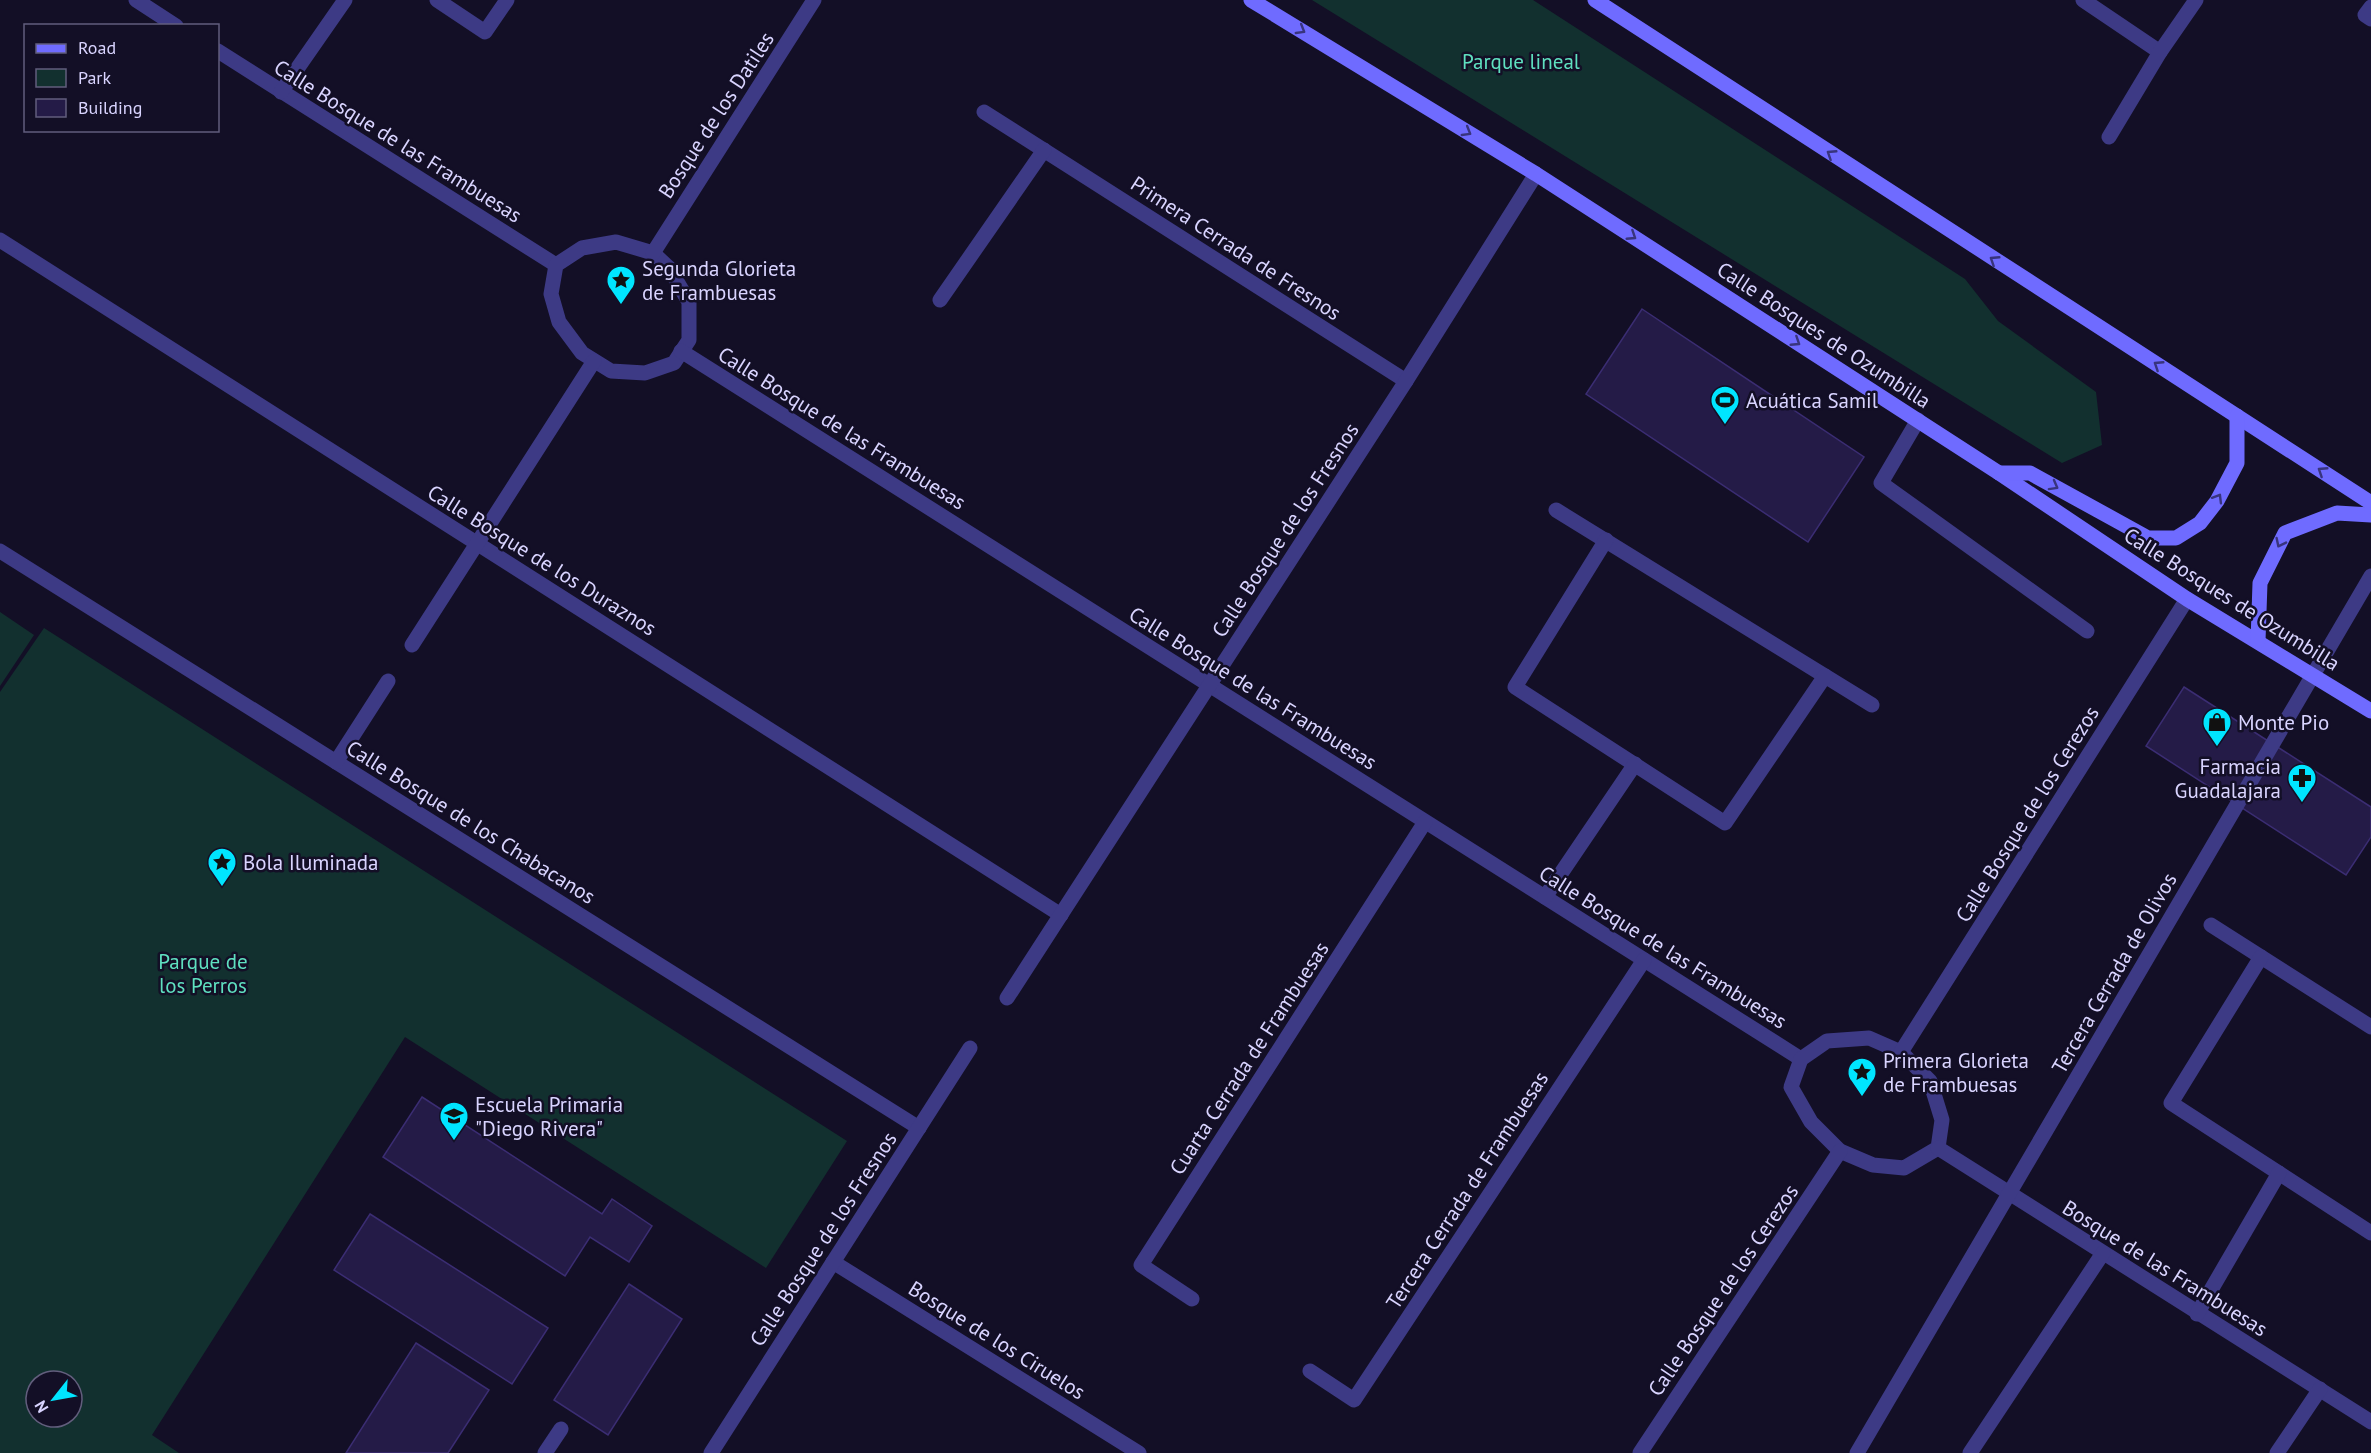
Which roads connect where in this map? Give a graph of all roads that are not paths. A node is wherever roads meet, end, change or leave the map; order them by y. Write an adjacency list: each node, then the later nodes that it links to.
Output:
1 (136, 0): 12 (street)
2 (345, 0): 15 (street)
3 (437, 0): 4 (street)
4 (507, 0)
5 (814, 0): 21 (street, Bosque de los Datiles)
6 (1251, 0): 19 (main road, Calle Bosques de Ozumbilla, one-way to 19)
7 (1595, 0): 27 (main road, one-way to 7)
8 (2083, 0): 14 (street)
9 (2196, 0): 14 (street)
10 (2371, 7): 11 (street)
11 (2371, 19)
12 (173, 24)
13 (219, 52): 15 (street, Calle Bosque de las Frambuesas)
14 (2160, 52): 17 (street)
15 (281, 92): 22 (street, Calle Bosque de las Frambuesas)
16 (984, 112): 18 (street, Primera Cerrada de Fresnos)
17 (2109, 137)
18 (1044, 150): 23 (street); 26 (street, Primera Cerrada de Fresnos)
19 (1536, 174): 26 (street, Calle Bosque de los Fresnos); 28 (main road, Calle Bosques de Ozumbilla, one-way to 28)
20 (0, 240): 34 (street, Calle Bosque de los Duraznos)
21 (653, 253): 22 (street); 24 (street)
22 (556, 266): 25 (street)
23 (940, 300)
24 (681, 351): 25 (street); 43 (street, Calle Bosque de las Frambuesas)
25 (594, 361): 34 (street)
26 (1406, 381): 43 (street, Calle Bosque de los Fresnos)
27 (2237, 416): 29 (main road, one-way to 27); 30 (main road, one-way to 27)
28 (1918, 420): 29 (main road, Calle Bosques de Ozumbilla); 38 (street)
29 (1999, 473): 37 (main road, Calle Bosques de Ozumbilla)
30 (2371, 503)
31 (1557, 510): 33 (street)
32 (2371, 515): 39 (main road, one-way to 39)
33 (1606, 540): 41 (street); 47 (street)
34 (477, 543): 40 (street); 50 (street, Calle Bosque de los Duraznos)
35 (0, 551): 46 (street, Calle Bosque de los Chabacanos)
36 (2371, 576): 76 (street, Tercera Cerrada de Olivos)
37 (2187, 599): 39 (main road, Calle Bosques de Ozumbilla); 57 (street, Calle Bosque de los Cerezos)
38 (2086, 631)
39 (2258, 640): 45 (main road, Calle Bosques de Ozumbilla)
40 (411, 645)
41 (1825, 676): 44 (street); 47 (street)
42 (388, 681): 46 (street)
43 (1209, 685): 48 (street, Calle Bosque de las Frambuesas); 50 (street, Calle Bosque de los Fresnos)
44 (1872, 705)
45 (2371, 711)
46 (336, 762): 59 (street, Calle Bosque de los Chabacanos)
47 (1635, 764): 49 (street)
48 (1425, 822): 49 (street, Calle Bosque de las Frambuesas); 66 (street, Cuarta Cerrada de Frambuesas)
49 (1545, 897): 53 (street, Calle Bosque de las Frambuesas)
50 (1061, 915): 54 (street, Calle Bosque de los Fresnos)
51 (2211, 925): 52 (street)
52 (2261, 957): 55 (street); 62 (street)
53 (1644, 960): 58 (street, Calle Bosque de las Frambuesas); 68 (street, Tercera Cerrada de Frambuesas)
54 (1007, 998)
55 (2371, 1027)
56 (970, 1048): 59 (street, Calle Bosque de los Fresnos)
57 (1901, 1052): 58 (street); 60 (street)
58 (1802, 1059): 61 (street)
59 (919, 1128): 65 (street, Calle Bosque de los Fresnos)
60 (1938, 1148): 61 (street); 64 (street, Bosque de las Frambuesas)
61 (1840, 1151): 75 (street, Calle Bosque de los Cerezos)
62 (2279, 1173): 63 (street); 67 (street)
63 (2371, 1233)
64 (2103, 1253): 67 (street, Bosque de las Frambuesas); 77 (street)
65 (833, 1262): 73 (street, Calle Bosque de los Fresnos); 74 (street, Bosque de los Ciruelos)
66 (1192, 1299)
67 (2197, 1314): 69 (street, Bosque de las Frambuesas)
68 (1311, 1371)
69 (2320, 1389): 70 (street, Bosque de las Frambuesas); 78 (street)
70 (2371, 1422)
71 (561, 1429): 72 (street)
72 (545, 1453)
73 (711, 1453)
74 (1139, 1453)
75 (1640, 1453)
76 (1857, 1453)
77 (1970, 1453)
78 (2277, 1453)

